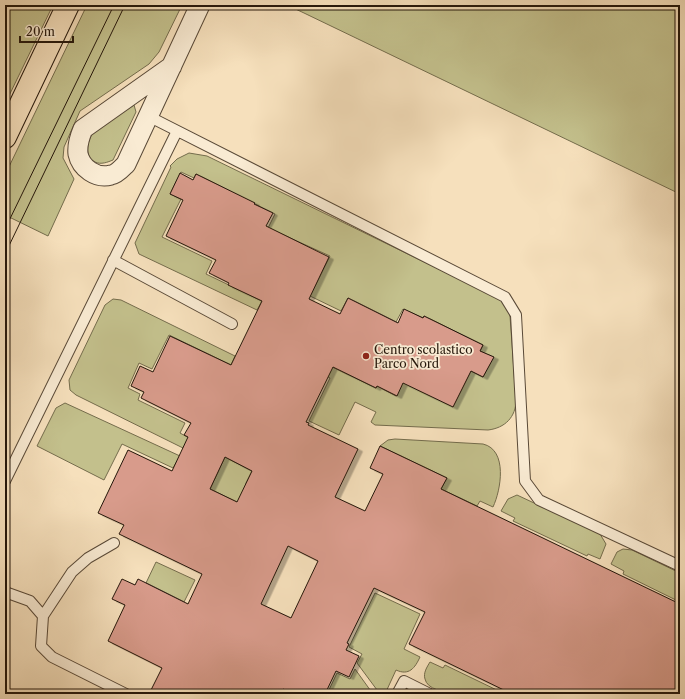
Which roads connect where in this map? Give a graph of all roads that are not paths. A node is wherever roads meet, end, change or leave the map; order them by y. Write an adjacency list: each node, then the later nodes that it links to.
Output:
1 (68, 5): 6 (main road)
2 (200, 5): 3 (street)
3 (172, 66): 4 (street); 4 (street)
4 (148, 116): 5 (lane)
5 (176, 131): 7 (lane); 11 (lane)
6 (5, 137)
7 (113, 260): 8 (lane); 9 (lane)
8 (232, 324)
9 (5, 481)
10 (114, 543): 13 (lane)
11 (680, 566)
12 (5, 592): 13 (lane)
13 (43, 616): 14 (lane)
14 (126, 694)
15 (397, 694): 16 (lane)
16 (430, 694)

